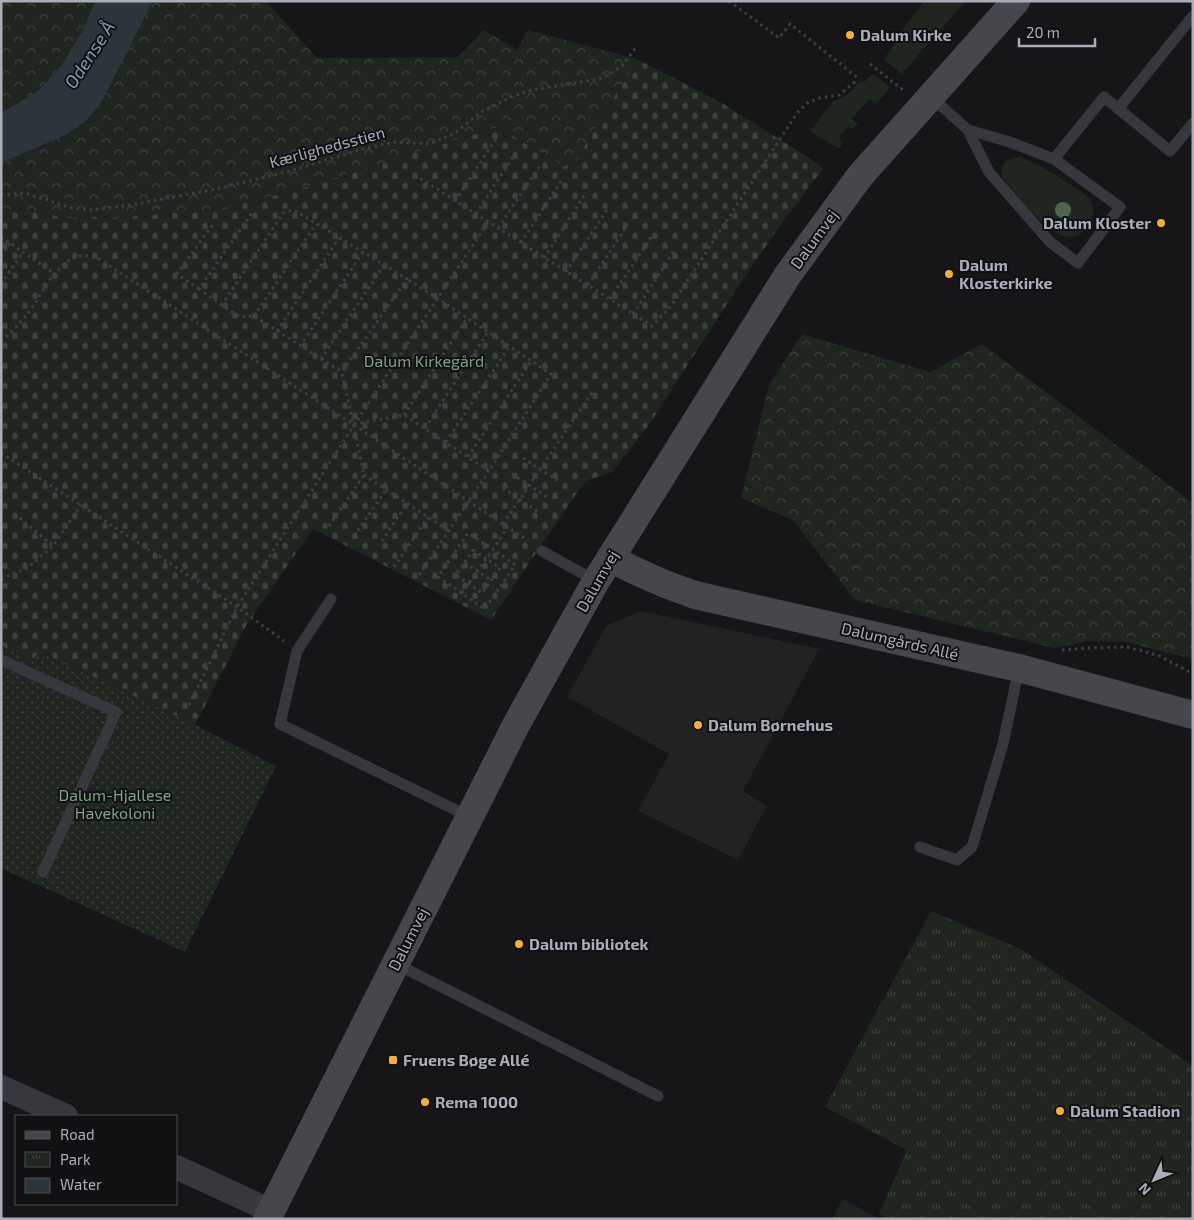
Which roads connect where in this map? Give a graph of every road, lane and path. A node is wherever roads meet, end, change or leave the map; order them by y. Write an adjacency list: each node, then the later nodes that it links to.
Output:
1 (729, 1): 6 (path)
2 (1016, 1): 8 (street, Dalumvej)
3 (1193, 16): 9 (lane)
4 (637, 46): 18 (path, Kærlighedsstien)
5 (870, 64): 8 (path)
6 (858, 78)
7 (855, 82): 49 (path)
8 (926, 101): 11 (lane); 93 (street, Dalumvej)
9 (1118, 109): 10 (lane); 14 (lane)
10 (1193, 123)
11 (968, 130): 14 (lane); 14 (lane)
12 (496, 139): 20 (path)
13 (516, 152): 23 (path)
14 (1054, 159)
15 (539, 167): 28 (path)
16 (414, 175): 20 (path)
17 (562, 182): 33 (path)
18 (1, 196)
19 (584, 196): 38 (path)
20 (455, 201): 23 (path)
21 (608, 208): 40 (path)
22 (252, 213): 45 (path)
23 (476, 214): 24 (path)
24 (488, 222): 28 (path); 46 (path)
25 (213, 224): 45 (path)
26 (316, 224): 31 (path); 48 (path); 50 (path)
27 (628, 224): 44 (path)
28 (498, 228): 33 (path)
29 (652, 236): 47 (path)
30 (1, 237): 32 (path)
31 (339, 238): 36 (path); 52 (path)
32 (10, 243): 35 (path); 37 (path)
33 (522, 243): 38 (path)
34 (674, 251): 49 (path)
35 (23, 252): 41 (path); 43 (path)
36 (362, 252): 39 (path); 55 (path)
37 (1, 256)
38 (544, 258): 40 (path)
39 (384, 265): 42 (path); 57 (path)
40 (566, 272): 44 (path)
41 (55, 274): 54 (path); 62 (path)
42 (407, 279): 46 (path); 59 (path)
43 (1, 284)
44 (588, 286): 47 (path)
45 (199, 289): 48 (path)
46 (437, 298): 51 (path); 62 (path)
47 (610, 299): 49 (path)
48 (222, 305): 50 (path)
49 (633, 314)
50 (254, 316): 52 (path)
51 (467, 318): 53 (path); 61 (path)
52 (277, 331): 55 (path)
53 (488, 332): 56 (path); 63 (path)
54 (1, 341)
55 (300, 346): 57 (path)
56 (510, 347): 58 (path); 64 (path)
57 (321, 359): 59 (path)
58 (531, 361): 66 (path); 69 (path)
59 (342, 372): 62 (path)
60 (593, 391): 68 (path)
61 (404, 415): 62 (path); 63 (path)
62 (354, 424): 71 (path); 78 (path); 105 (path)
63 (425, 428): 64 (path)
64 (446, 442): 66 (path)
65 (1, 453): 80 (path)
66 (468, 457): 69 (path)
67 (524, 458): 68 (path)
68 (540, 469): 72 (path); 73 (path)
69 (489, 471): 78 (path)
70 (512, 474): 73 (path)
71 (364, 475): 75 (path); 85 (path)
72 (558, 481)
73 (530, 485): 76 (path); 77 (path)
74 (504, 488): 77 (path)
75 (386, 490): 79 (path); 88 (path)
76 (548, 497)
77 (520, 500): 81 (path); 84 (path)
78 (469, 501): 84 (path); 87 (path)
79 (407, 503): 82 (path); 89 (path)
80 (81, 505): 90 (path); 105 (path)
81 (538, 512)
82 (428, 517): 87 (path); 96 (path)
83 (20, 518): 90 (path)
84 (503, 524): 86 (path)
85 (329, 526)
86 (508, 527): 91 (path); 92 (path)
87 (449, 531): 98 (path)
88 (354, 536)
89 (382, 541)
90 (53, 546): 99 (path)
91 (493, 550): 94 (path); 103 (path); 103 (path)
92 (542, 550): 101 (lane)
93 (610, 558): 101 (street, Dalumvej); 108 (street, Dalumgårds Allé)
94 (486, 559): 95 (path); 97 (path); 100 (path)
95 (465, 563): 97 (path); 102 (path)
96 (394, 568)
97 (478, 571): 100 (path); 102 (path)
98 (419, 575)
99 (1, 579)
100 (491, 580): 102 (path)
101 (596, 581): 111 (street, Dalumvej)
102 (469, 584): 103 (path)
103 (462, 593)
104 (331, 599): 106 (lane)
105 (237, 607): 106 (path); 109 (path)
106 (297, 651): 111 (lane)
107 (1, 660): 113 (lane)
108 (1020, 668): 110 (street, Dalumgårds Allé); 112 (lane)
109 (189, 705)
110 (1193, 715)
111 (470, 817): 114 (street, Dalumvej)
112 (920, 847)
113 (43, 872)
114 (396, 964): 116 (lane); 119 (street, Dalumvej)
115 (1, 1086): 117 (street)
116 (658, 1096)
117 (64, 1115)
118 (178, 1168): 119 (street)
119 (269, 1215)

